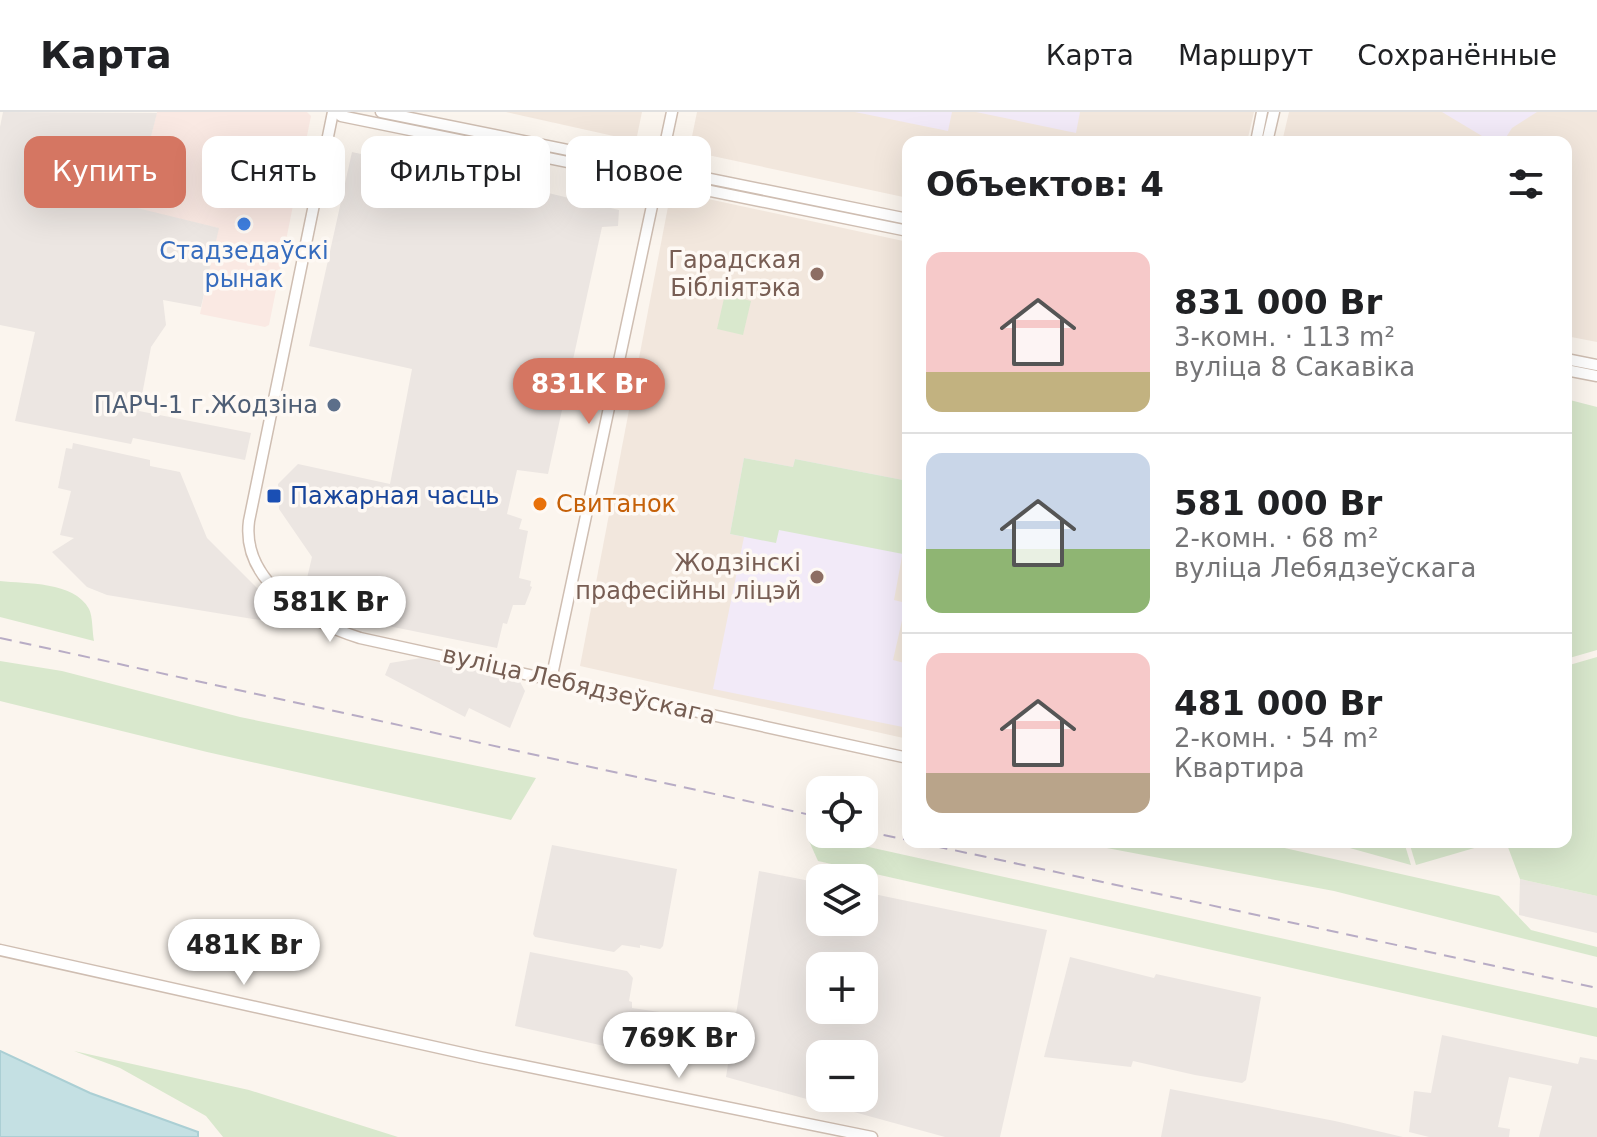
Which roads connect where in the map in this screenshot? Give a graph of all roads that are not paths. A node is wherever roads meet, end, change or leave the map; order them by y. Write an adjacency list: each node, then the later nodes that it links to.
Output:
1 (335, 112): 6 (main road); 20 (main road, вуліца Лебядзеўскага)
2 (381, 112): 7 (main road)
3 (672, 112): 8 (main road)
4 (1262, 112): 9 (main road)
5 (1274, 112): 10 (main road)
6 (476, 136)
7 (481, 136)
8 (667, 136)
9 (1257, 136)
10 (1268, 136)
11 (711, 184): 13 (main road)
12 (653, 208): 20 (main road)
13 (830, 209): 14 (main road); 15 (main road)
14 (902, 218)
15 (902, 229)
16 (1572, 360): 17 (main road)
17 (1597, 365)
18 (1572, 371): 19 (main road)
19 (1597, 376)
20 (551, 680): 21 (main road, вуліца Лебядзеўскага)
21 (902, 757)
22 (0, 950): 23 (main road)
23 (872, 1137)

